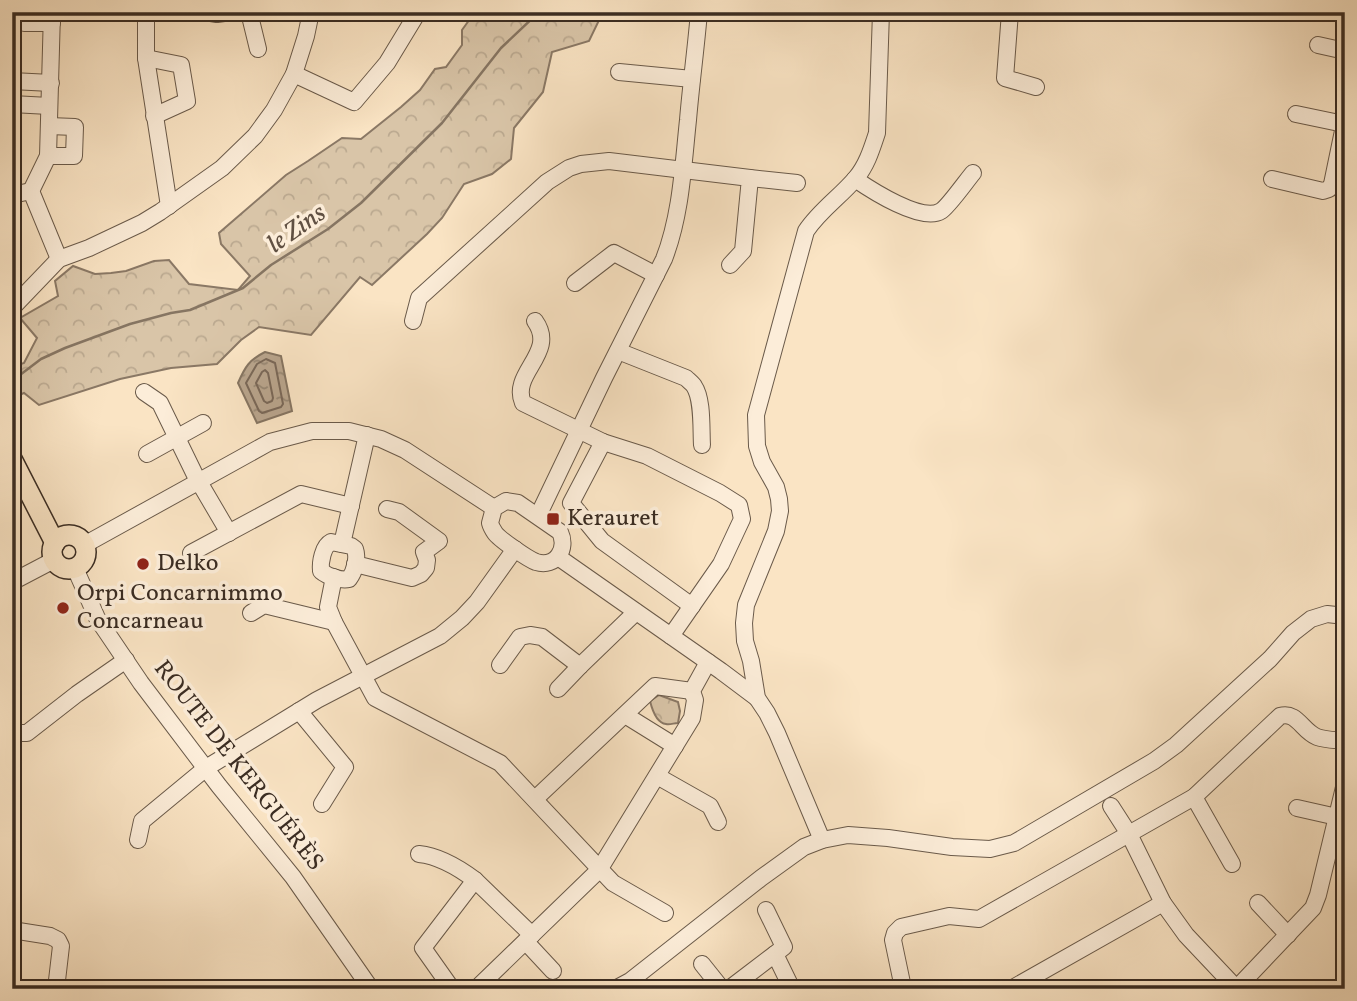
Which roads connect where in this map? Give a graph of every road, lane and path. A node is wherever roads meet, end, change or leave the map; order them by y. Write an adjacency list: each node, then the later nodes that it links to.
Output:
1 (24, 12): 11 (street)
2 (146, 12): 15 (street)
3 (205, 12): 4 (street)
4 (231, 12)
5 (250, 12): 13 (street)
6 (311, 12): 17 (street)
7 (418, 12): 17 (street)
8 (699, 12): 18 (street)
9 (881, 12): 33 (street)
10 (1010, 12): 21 (street)
11 (52, 18): 20 (street)
12 (1318, 45): 14 (street)
13 (258, 49)
14 (1345, 51)
15 (146, 58): 25 (street); 25 (street)
16 (619, 72): 18 (street)
17 (294, 74): 38 (street)
18 (692, 79): 30 (street)
19 (12, 81): 20 (street)
20 (51, 83): 23 (street)
21 (1036, 87)
22 (12, 104): 23 (street)
23 (49, 106): 27 (street)
24 (1296, 114): 26 (street)
25 (154, 117): 38 (street)
26 (1344, 123): 29 (street)
27 (49, 126): 28 (street); 28 (street)
28 (48, 156): 36 (street)
29 (1340, 170): 34 (street)
30 (684, 171): 32 (street); 41 (street); 44 (street)
31 (973, 173): 33 (street)
32 (750, 178): 35 (street); 40 (street)
33 (855, 179): 85 (street)
34 (1272, 179)
35 (797, 183)
36 (31, 191): 37 (street); 39 (street)
37 (12, 195)
38 (169, 206): 39 (street)
39 (59, 259): 43 (street)
40 (730, 265)
41 (656, 275): 42 (street); 46 (street)
42 (575, 283)
43 (12, 308)
44 (413, 321)
45 (535, 321): 49 (street)
46 (618, 351): 49 (street); 53 (street)
47 (144, 392): 51 (street)
48 (203, 423): 51 (street)
49 (580, 430): 52 (street); 60 (street)
50 (367, 435): 56 (street); 57 (street); 59 (street)
51 (177, 438): 54 (street); 56 (street)
52 (603, 442): 72 (street); 72 (street)
53 (702, 444)
54 (147, 454)
55 (12, 459): 65 (main road)
56 (199, 481): 61 (street); 63 (street)
57 (351, 506): 61 (street); 62 (street)
58 (387, 509): 68 (street)
59 (494, 509): 60 (street); 64 (street)
60 (538, 516): 67 (street)
61 (229, 533): 66 (street)
62 (342, 544): 68 (street); 70 (street)
63 (84, 545): 65 (main road); 69 (main road)
64 (515, 549): 67 (street); 82 (street)
65 (54, 551): 69 (main road); 71 (street)
66 (191, 553)
67 (558, 557): 73 (street)
68 (355, 564): 70 (street)
69 (75, 568): 78 (street, ROUTE DE KERGUÉRÈS)
70 (334, 577): 76 (street)
71 (12, 582)
72 (692, 606): 77 (street)
73 (636, 612): 77 (street); 81 (street)
74 (251, 613): 76 (street)
75 (1345, 616): 103 (street)
76 (334, 622): 82 (street)
77 (671, 636): 79 (street)
78 (126, 660): 88 (street); 91 (street, ROUTE DE KERGUÉRÈS)
79 (708, 662): 84 (street); 85 (street)
80 (500, 665): 81 (street)
81 (580, 666): 83 (street)
82 (364, 676): 86 (street); 95 (street)
83 (558, 689)
84 (692, 691): 87 (street); 90 (street)
85 (757, 698): 103 (street)
86 (299, 711): 91 (street); 96 (street)
87 (625, 715): 90 (street); 95 (street)
88 (12, 733)
89 (1345, 741): 94 (street)
90 (675, 746): 92 (street)
91 (206, 768): 102 (street); 119 (street, ROUTE DE KERGUÉRÈS)
92 (657, 776): 100 (street); 106 (street)
93 (1345, 783): 99 (street)
94 (1194, 797): 101 (street); 105 (street)
95 (535, 799): 106 (street)
96 (323, 804)
97 (1111, 806): 101 (street)
98 (1297, 808): 99 (street)
99 (1337, 817): 113 (street)
100 (718, 822)
101 (1129, 834): 108 (street); 126 (street)
102 (138, 840)
103 (822, 840): 122 (street)
104 (419, 854): 107 (street)
105 (1231, 864)
106 (599, 870): 111 (street); 114 (street)
107 (475, 880): 114 (street); 120 (street)
108 (1163, 903): 127 (street); 128 (street)
109 (1258, 903): 113 (street)
110 (766, 910): 115 (street)
111 (665, 913)
112 (12, 930): 118 (street)
113 (1288, 935): 128 (street)
114 (529, 939): 117 (street); 121 (street)
115 (775, 954): 124 (street); 125 (street)
116 (702, 964): 123 (street)
117 (553, 971)
118 (56, 989)
119 (371, 989)
120 (452, 989)
121 (476, 989)
122 (615, 989)
123 (722, 989)
124 (729, 989)
125 (792, 989)
126 (906, 989)
127 (1011, 989)
128 (1237, 989)

